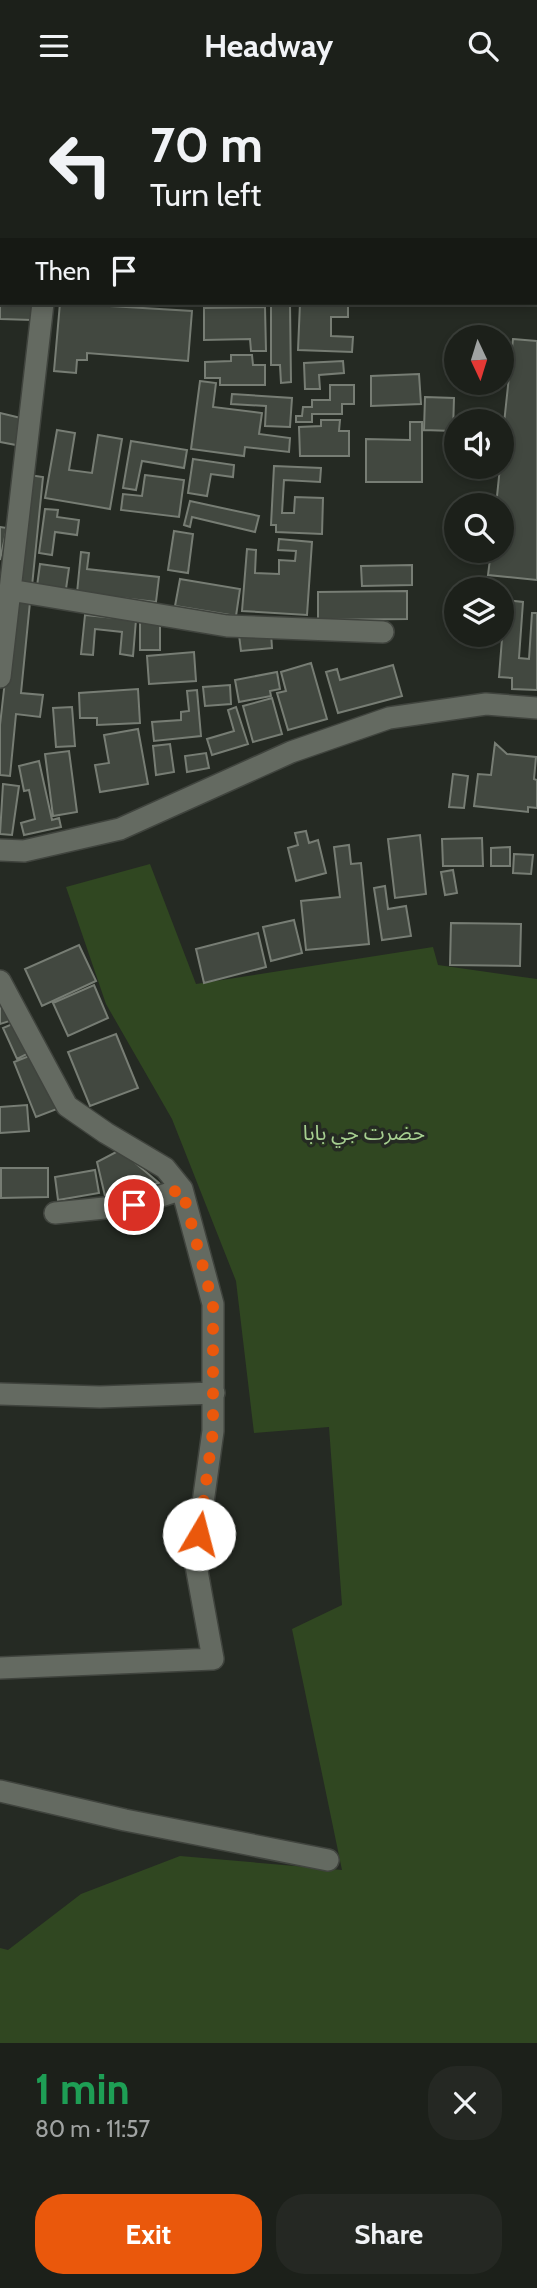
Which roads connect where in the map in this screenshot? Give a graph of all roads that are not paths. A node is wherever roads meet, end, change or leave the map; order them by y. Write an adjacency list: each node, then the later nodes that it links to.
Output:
1 (43, 305): 2 (street)
2 (10, 590): 3 (street); 4 (street)
3 (383, 632)
4 (0, 677)
5 (537, 708): 6 (street)
6 (0, 850)
7 (0, 981): 8 (street)
8 (182, 1189): 9 (street); 10 (street)
9 (55, 1213)
10 (214, 1393): 11 (street); 12 (street)
11 (0, 1394)
12 (0, 1668)
13 (0, 1791): 14 (street)
14 (328, 1860)

